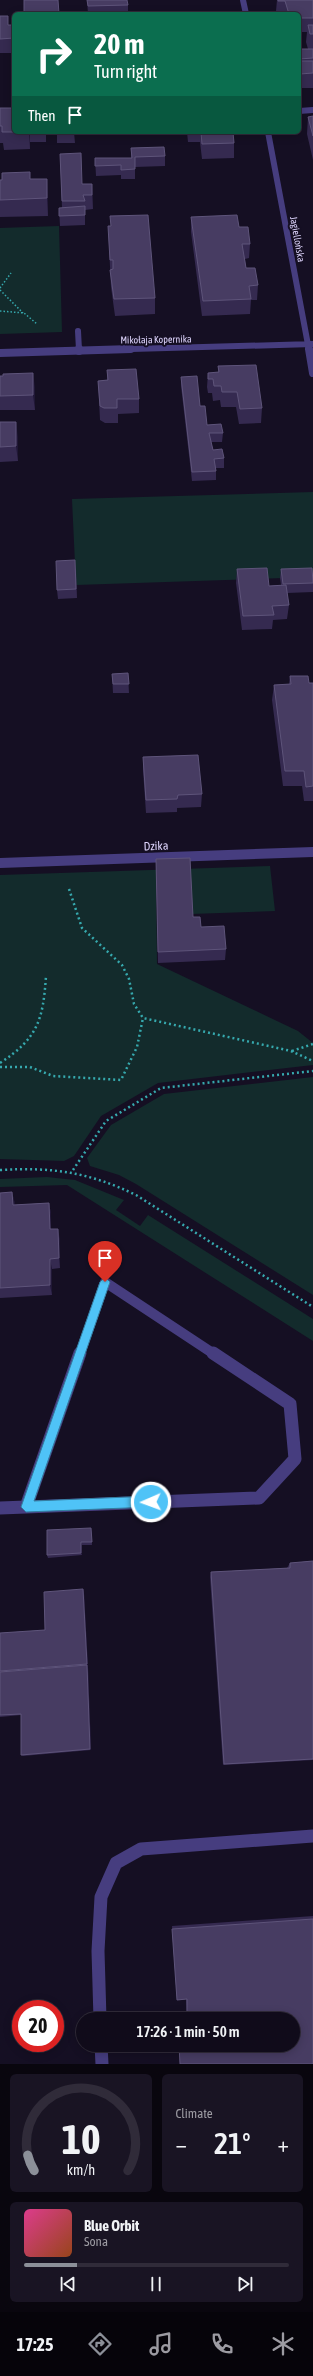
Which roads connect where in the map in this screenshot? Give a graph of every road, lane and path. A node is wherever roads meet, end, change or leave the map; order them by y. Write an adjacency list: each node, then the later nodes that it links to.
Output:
1 (243, 0): 2 (street)
2 (246, 12)
3 (313, 110): 4 (street)
4 (301, 111)
5 (268, 134): 12 (street, Jagiellońska)
6 (11, 273): 7 (path)
7 (0, 289): 9 (path)
8 (0, 311): 9 (path)
9 (24, 314): 10 (path)
10 (40, 327)
11 (78, 331): 13 (street)
12 (310, 344): 13 (street, Mikołaja Kopernika); 15 (street, Jagiellońska)
13 (79, 351): 14 (street, Mikołaja Kopernika)
14 (0, 353)
15 (313, 373)
16 (313, 852): 17 (street, Dzika)
17 (0, 863)
18 (68, 885): 20 (path)
19 (46, 976): 24 (path)
20 (143, 1018): 22 (path); 25 (path)
21 (313, 1044): 22 (path)
22 (291, 1051): 23 (path)
23 (313, 1061)
24 (0, 1063)
25 (0, 1067)
26 (313, 1071): 28 (path)
27 (0, 1170): 28 (path)
28 (73, 1170): 29 (path)
29 (313, 1307)
30 (26, 1507): 30 (street); 31 (street)
31 (0, 1508)
32 (313, 1836): 33 (street)
33 (100, 2012)
34 (101, 2052): 35 (street)
35 (102, 2064)

